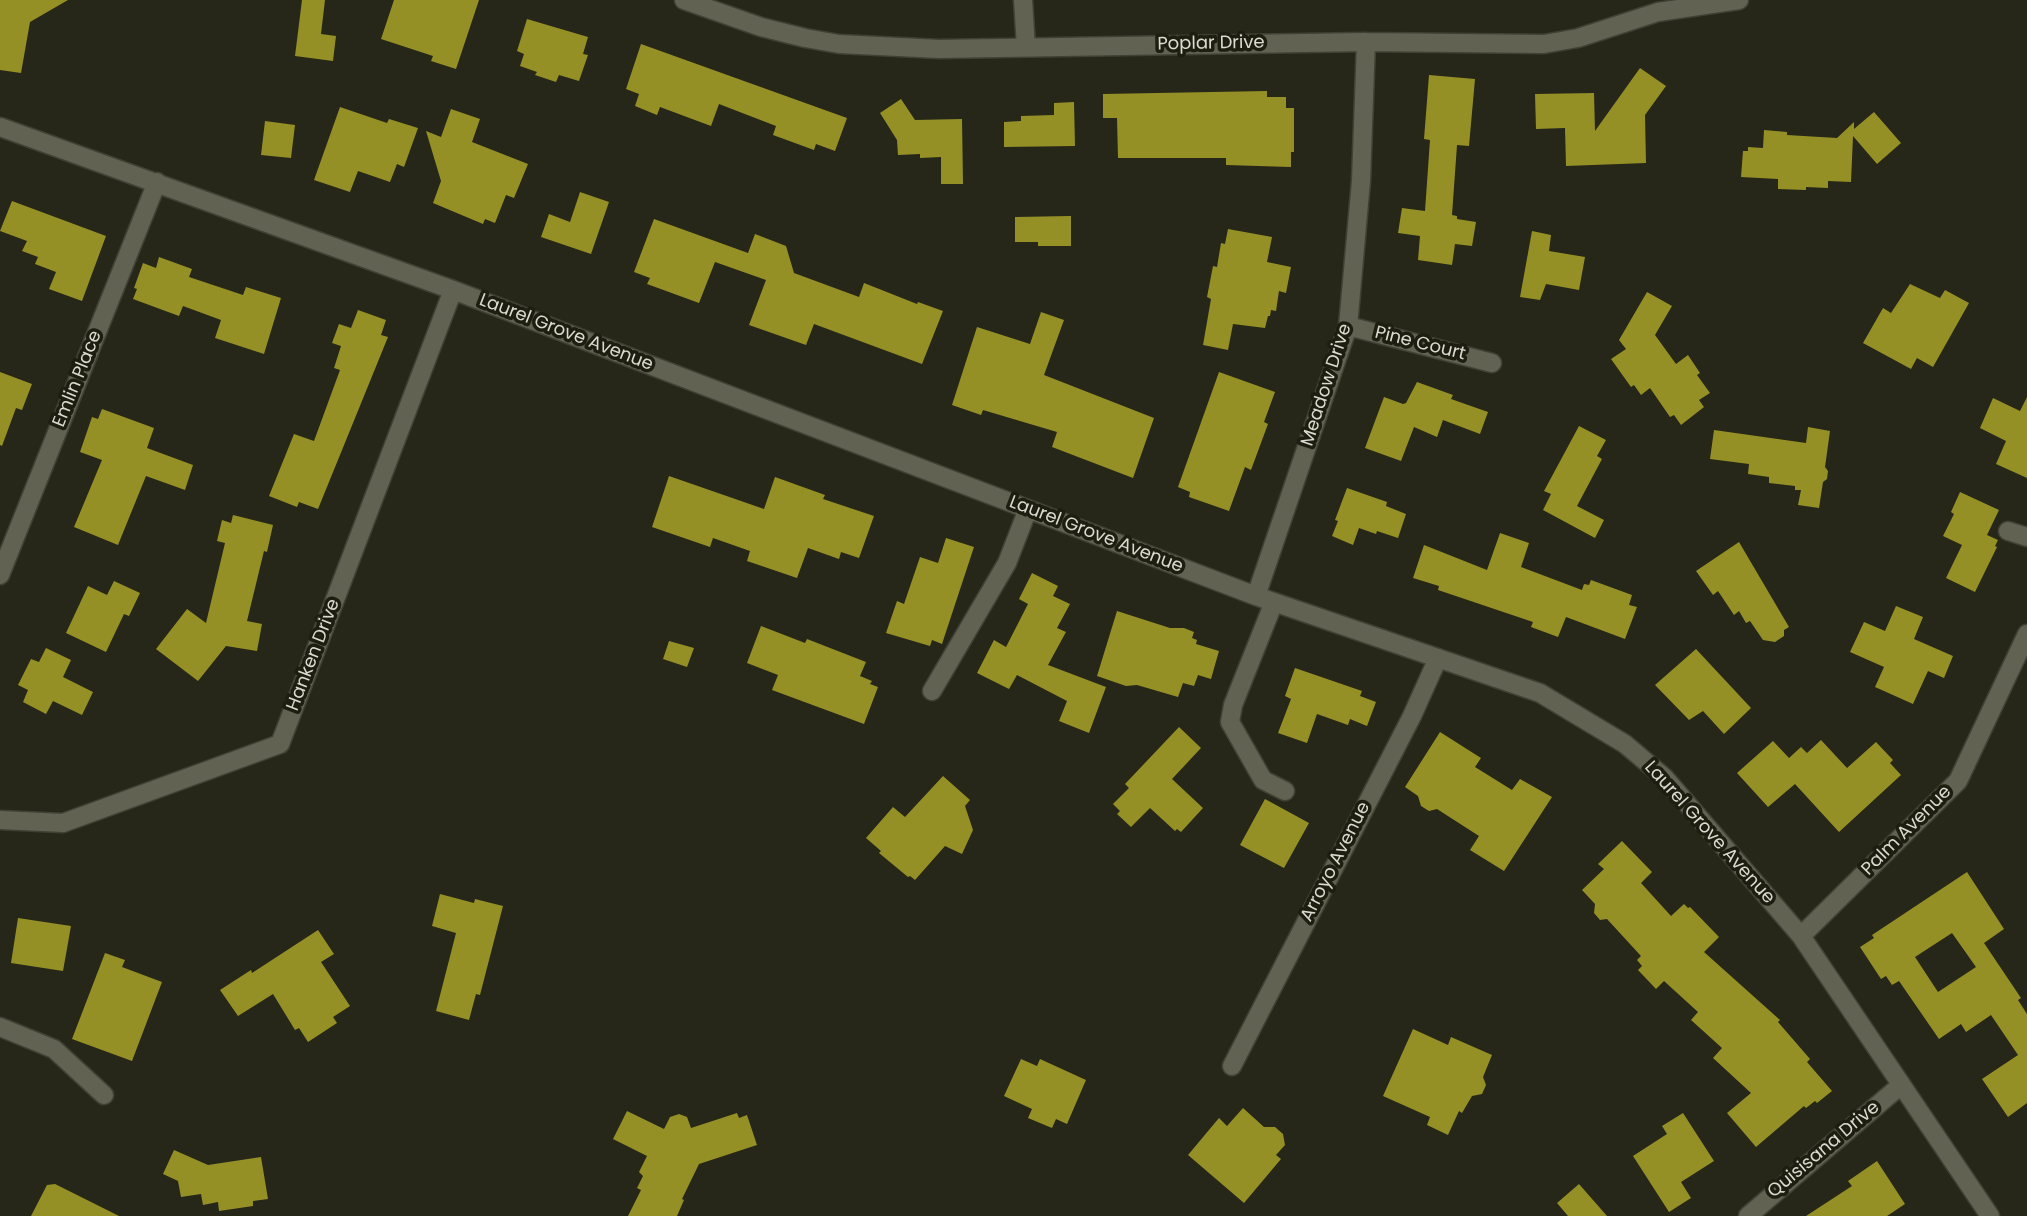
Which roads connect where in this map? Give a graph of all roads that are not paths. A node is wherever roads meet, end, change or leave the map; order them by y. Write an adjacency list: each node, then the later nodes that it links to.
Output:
1 (684, 0): 5 (street, Poplar Drive)
2 (1023, 0): 5 (street)
3 (1739, 0): 4 (street, Poplar Drive)
4 (1366, 42): 5 (street, Poplar Drive); 9 (street, Meadow Drive)
5 (1026, 47)
6 (0, 127): 7 (street, Laurel Grove Avenue)
7 (156, 182): 8 (street, Laurel Grove Avenue); 14 (street, Emlin Place)
8 (453, 290): 11 (street, Laurel Grove Avenue); 21 (street, Hanken Drive)
9 (1348, 326): 10 (street, Pine Court); 15 (street, Meadow Drive)
10 (1492, 363)
11 (1028, 509): 15 (street, Laurel Grove Avenue); 19 (street)
12 (2008, 530): 13 (street)
13 (2027, 537)
14 (0, 575)
15 (1256, 596): 16 (street, Laurel Grove Avenue)
16 (1274, 602): 18 (street, Laurel Grove Avenue); 20 (street)
17 (2027, 634): 22 (street, Palm Avenue)
18 (1438, 659): 22 (street, Laurel Grove Avenue); 24 (street, Arroyo Avenue)
19 (932, 691)
20 (1285, 791)
21 (0, 820)
22 (1801, 936): 25 (street, Laurel Grove Avenue)
23 (0, 1027): 26 (street)
24 (1232, 1066)
25 (1901, 1085): 27 (street, Quisisana Drive); 28 (street, Laurel Grove Avenue)
26 (104, 1095)
27 (1748, 1216)
28 (1990, 1216)

